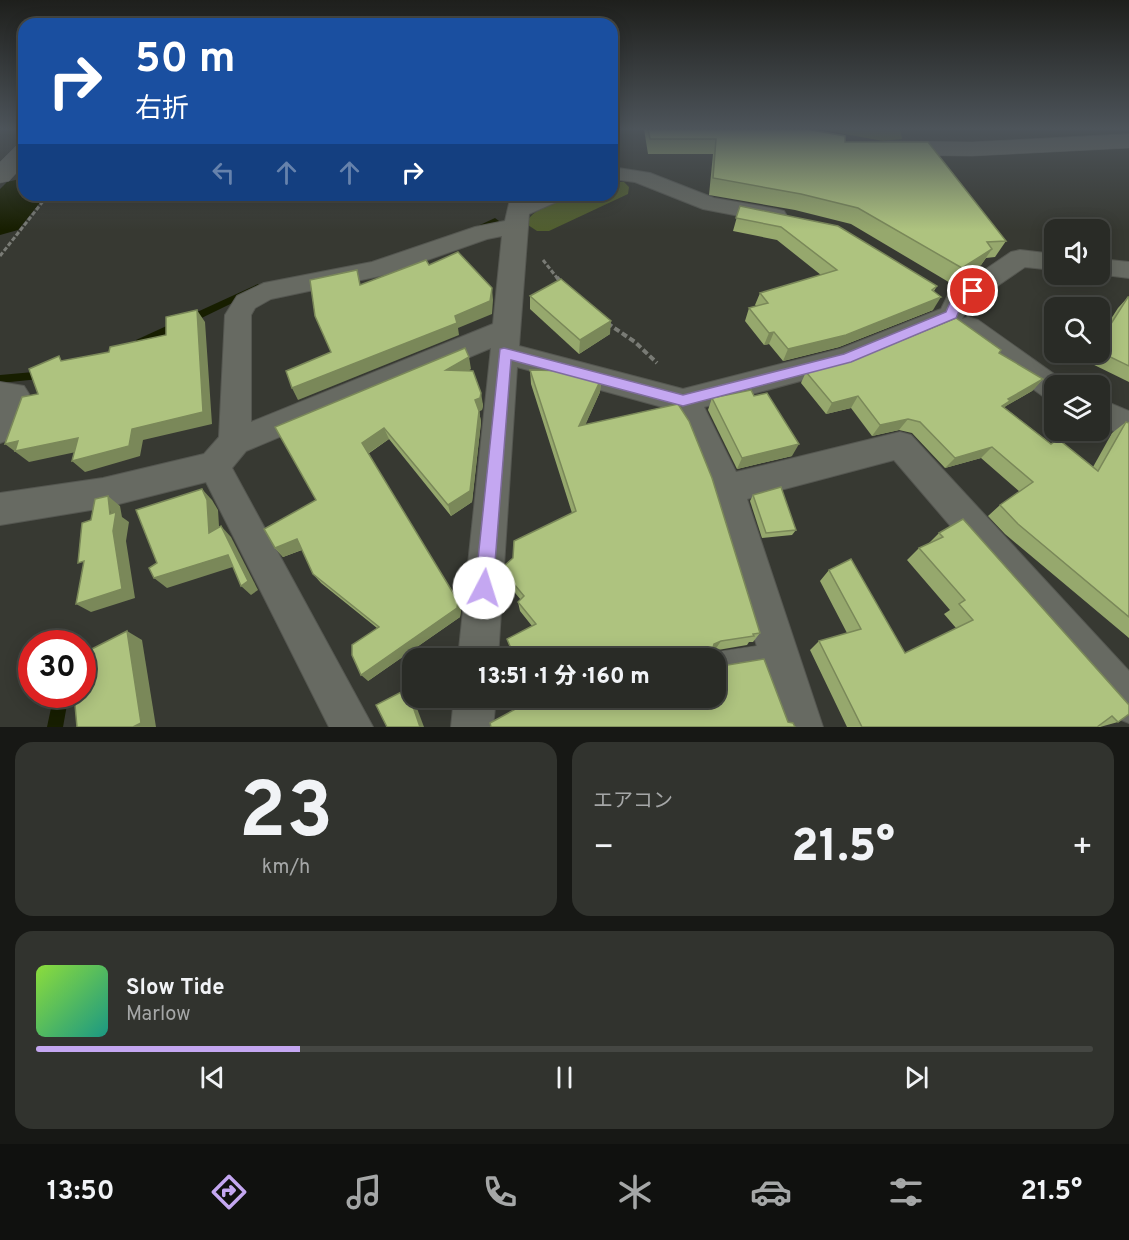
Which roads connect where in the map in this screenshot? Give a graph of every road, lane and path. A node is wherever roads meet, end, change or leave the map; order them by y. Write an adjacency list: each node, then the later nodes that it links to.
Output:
1 (13, 163): 3 (street)
2 (618, 173): 7 (street)
3 (0, 176)
4 (43, 201): 8 (path)
5 (543, 201): 6 (street)
6 (518, 217): 12 (path); 15 (street); 22 (street)
7 (795, 219)
8 (0, 256)
9 (1044, 261): 13 (street)
10 (1110, 268): 11 (street)
11 (1129, 270)
12 (564, 286)
13 (949, 302): 16 (street); 18 (street)
14 (601, 318): 18 (path)
15 (505, 342): 18 (street); 22 (street); 25 (street)
16 (1044, 380)
17 (0, 394): 21 (street)
18 (671, 397): 23 (street)
19 (1110, 416): 20 (street)
20 (1129, 425)
21 (0, 430)
22 (225, 454): 24 (street); 30 (street)
23 (727, 489): 26 (street); 28 (street)
24 (0, 509)
25 (479, 648)
26 (777, 651): 27 (lane); 32 (street)
27 (726, 660)
28 (1129, 702)
29 (474, 708): 31 (street)
30 (352, 727)
31 (472, 727)
32 (802, 727)

